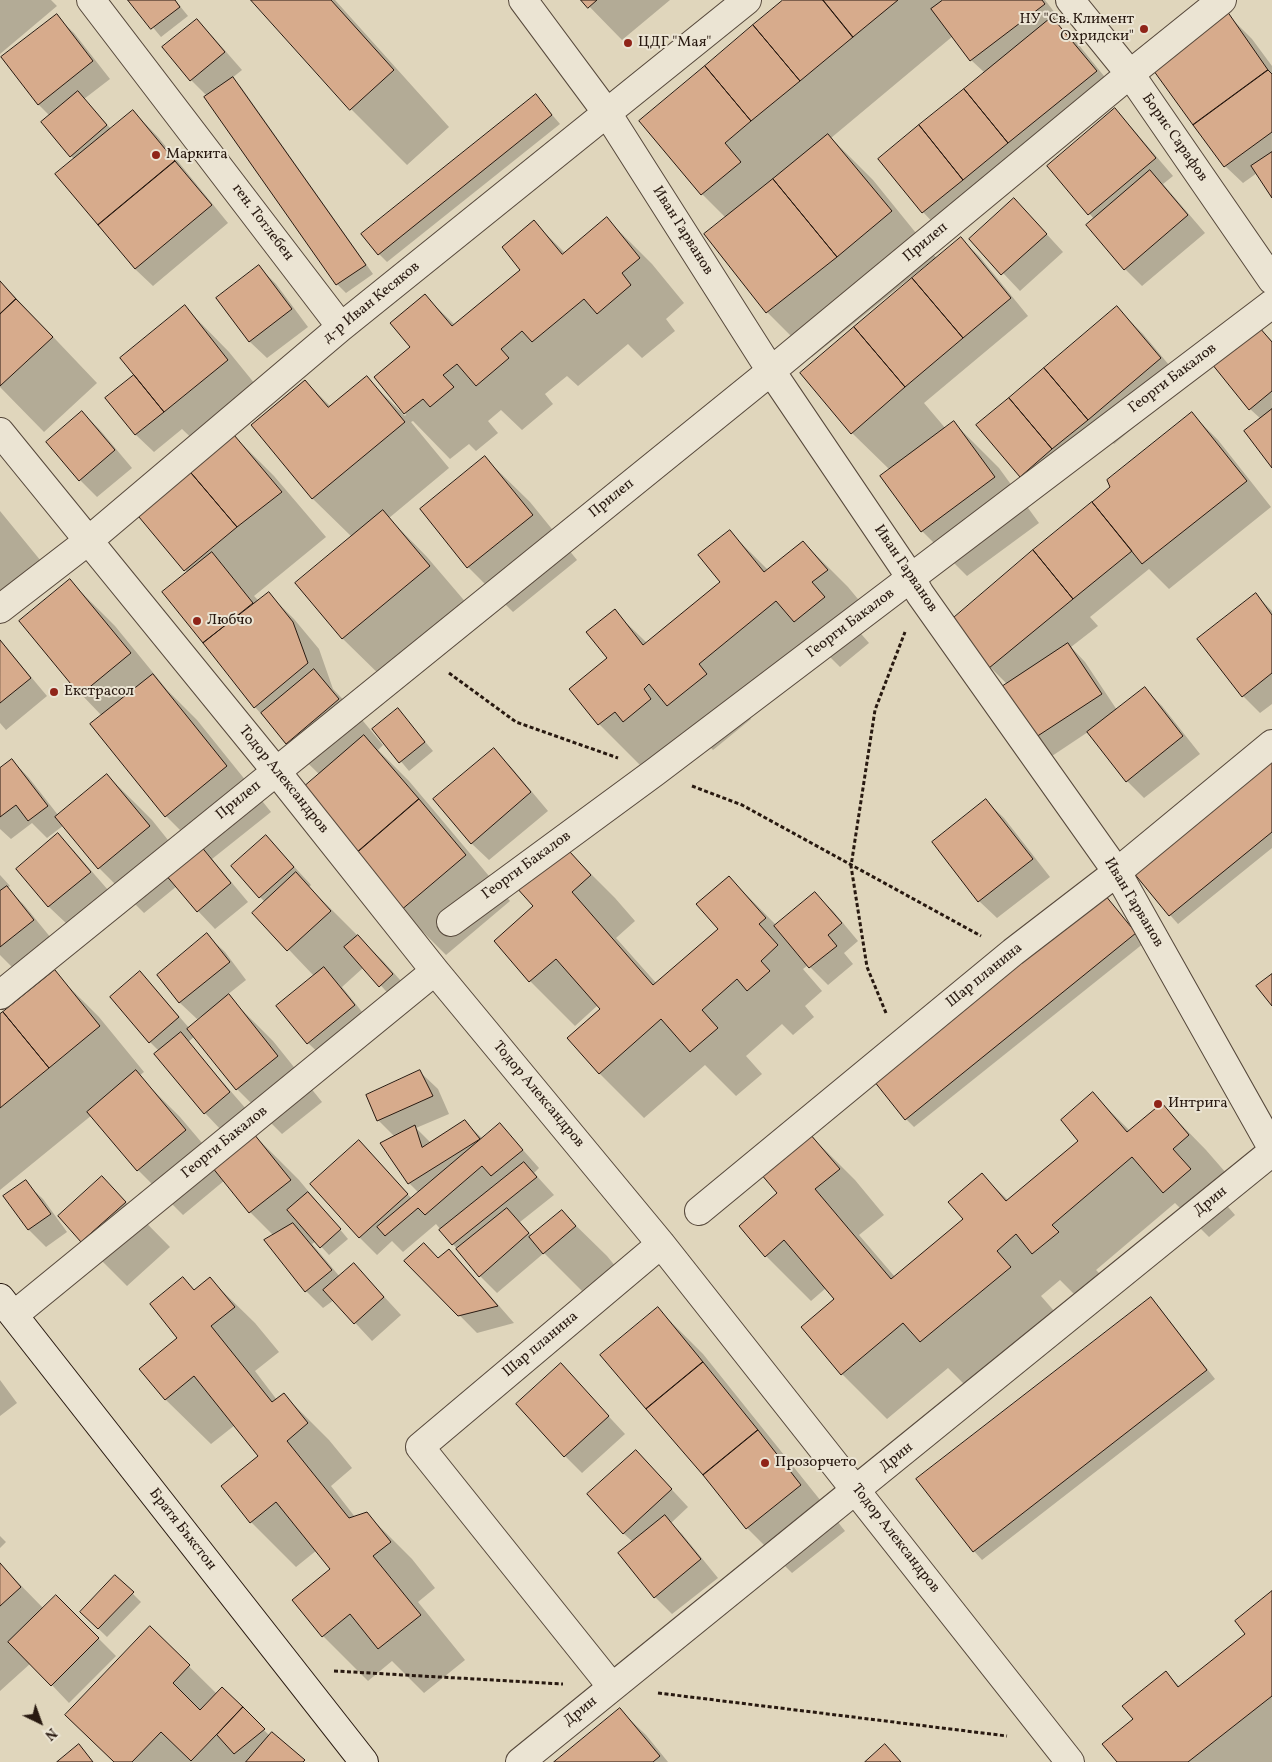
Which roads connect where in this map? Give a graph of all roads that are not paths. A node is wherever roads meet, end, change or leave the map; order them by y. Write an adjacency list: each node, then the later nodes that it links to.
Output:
1 (91, 0): 10 (street, ген. Тотлебен)
2 (523, 0): 7 (street, Иван Гарванов)
3 (747, 0): 7 (street, д-р Иван Кесяков)
4 (1070, 0): 6 (street, Борис Сарафов)
5 (1222, 0): 6 (street, Прилеп)
6 (1130, 74): 8 (street, Борис Сарафов); 11 (street, Прилеп)
7 (607, 113): 10 (street, д-р Иван Кесяков); 11 (street, Иван Гарванов)
8 (1272, 280)
9 (1272, 304): 14 (street, Георги Бакалов)
10 (341, 328): 13 (street, д-р Иван Кесяков)
11 (771, 371): 14 (street, Иван Гарванов); 17 (street, Прилеп)
12 (0, 432): 13 (street, Тодор Александров)
13 (88, 541): 15 (street, д-р Иван Кесяков); 17 (street, Тодор Александров)
14 (916, 586): 18 (street, Иван Гарванов); 19 (street, Георги Бакалов)
15 (0, 609)
16 (1272, 744): 18 (street, Шар планина)
17 (276, 771): 20 (street, Тодор Александров); 21 (street, Прилеп)
18 (1117, 872): 22 (street, Иван Гарванов); 24 (street, Шар планина)
19 (451, 922)
20 (435, 971): 25 (street, Тодор Александров); 26 (street, Георги Бакалов)
21 (0, 995)
22 (1272, 1148)
23 (1272, 1152): 27 (street, Дрин)
24 (699, 1211)
25 (661, 1244): 27 (street, Тодор Александров); 28 (street, Шар планина)
26 (7, 1306): 30 (street, Братя Бъкстон)
27 (856, 1491): 28 (street, Дрин); 29 (street, Тодор Александров)
28 (612, 1687): 31 (street, Дрин)
29 (1063, 1752)
30 (364, 1762)
31 (520, 1762)

